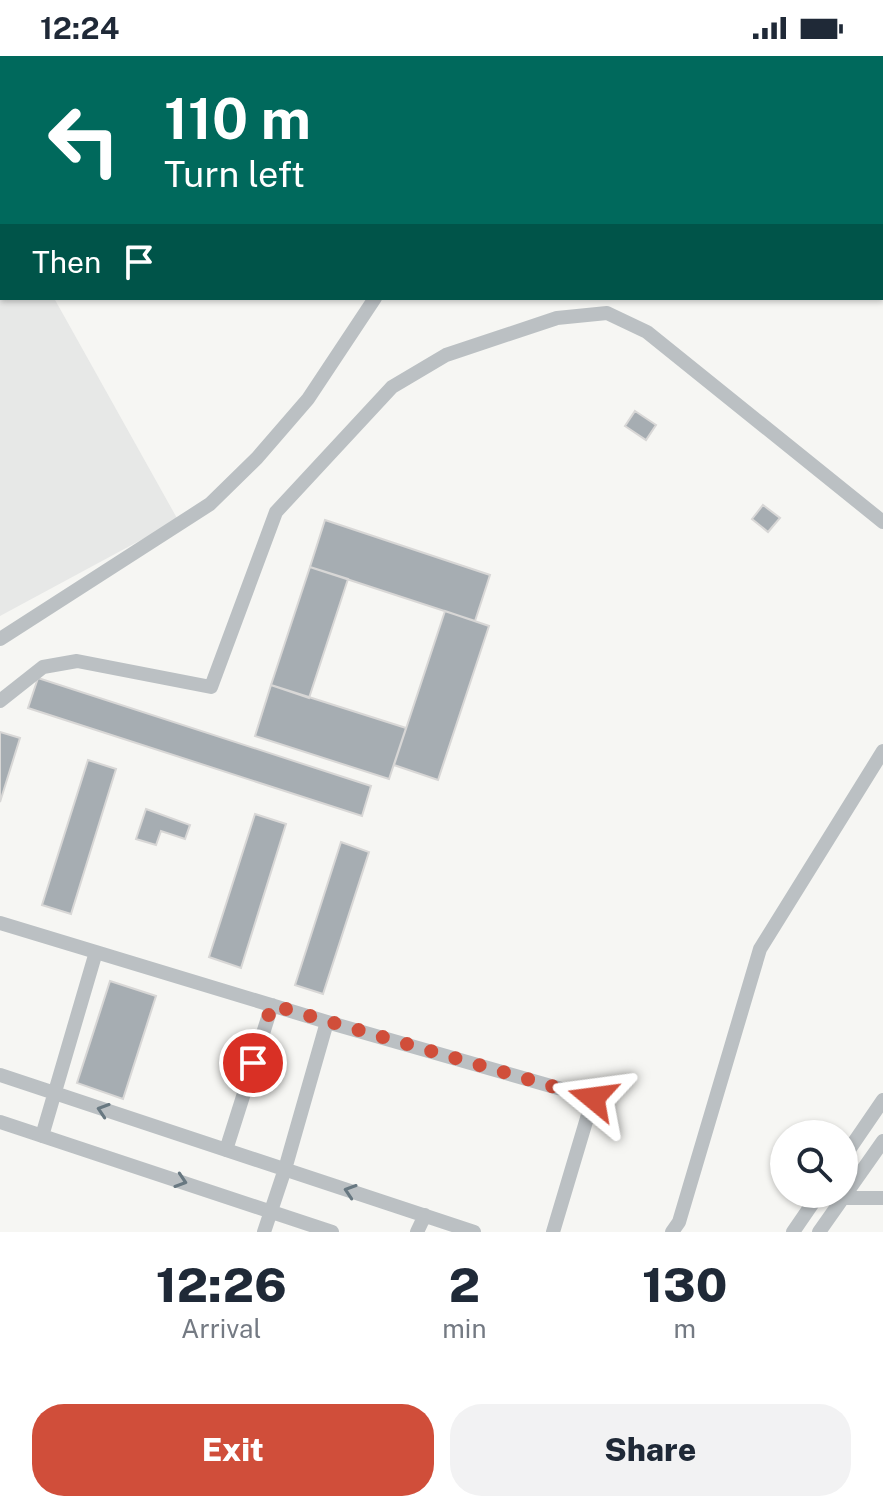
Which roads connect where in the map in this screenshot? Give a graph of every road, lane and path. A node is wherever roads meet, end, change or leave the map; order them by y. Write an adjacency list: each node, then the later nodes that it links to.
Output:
1 (374, 300): 3 (street)
2 (883, 522): 4 (street)
3 (0, 639)
4 (0, 701)
5 (881, 757): 31 (street)
6 (0, 923): 7 (street)
7 (96, 952): 8 (street); 11 (street)
8 (272, 1005): 9 (street); 17 (street)
9 (327, 1022): 18 (street); 30 (street)
10 (0, 1075): 11 (street)
11 (54, 1093): 14 (street); 17 (street, one-way to 11)
12 (883, 1100): 15 (street)
13 (0, 1122): 14 (street)
14 (42, 1136): 24 (street, one-way to 24)
15 (858, 1137)
16 (883, 1141): 19 (street)
17 (226, 1150): 18 (street)
18 (285, 1169): 24 (street); 25 (street, one-way to 18)
19 (858, 1171)
20 (858, 1197): 21 (street)
21 (883, 1198)
22 (809, 1208): 32 (street)
23 (831, 1208): 33 (street)
24 (271, 1211): 26 (street); 27 (street)
25 (425, 1215): 28 (street); 29 (street)
26 (264, 1232)
27 (332, 1232)
28 (417, 1232)
29 (474, 1232)
30 (553, 1232)
31 (672, 1232)
32 (793, 1232)
33 (819, 1232)

